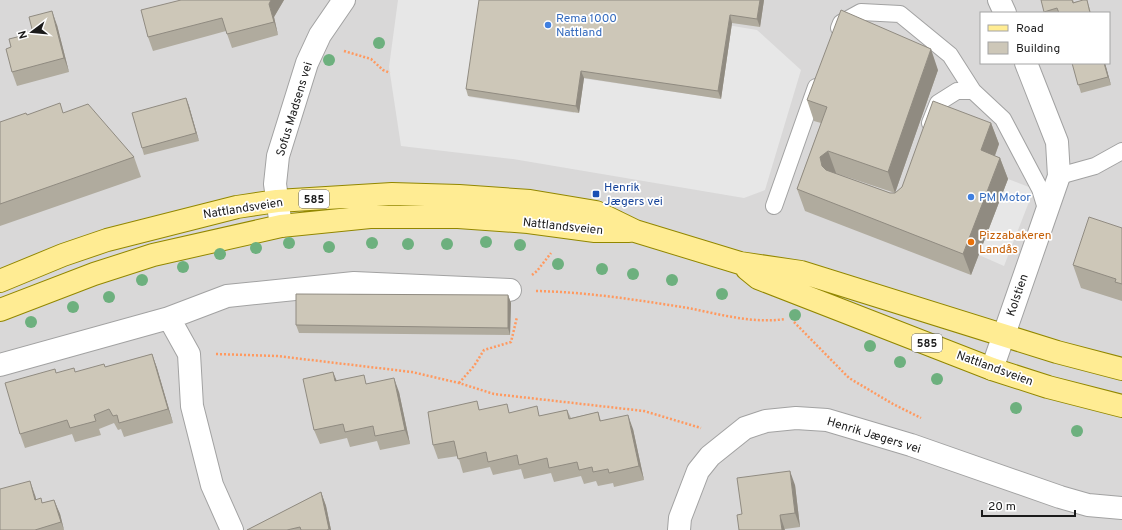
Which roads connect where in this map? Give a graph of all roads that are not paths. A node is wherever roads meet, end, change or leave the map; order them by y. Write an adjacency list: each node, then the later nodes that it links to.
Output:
1 (344, 0): 11 (street, Sofus Madsens vei)
2 (999, 0): 3 (street)
3 (1005, 12)
4 (832, 45): 7 (lane)
5 (1026, 64): 10 (street, Kolstien)
6 (821, 74): 12 (lane)
7 (973, 91): 8 (lane); 13 (lane)
8 (926, 137)
9 (1122, 151): 10 (lane)
10 (1059, 176): 13 (street, Kolstien)
11 (277, 202): 14 (street, Sofus Madsens vei); 15 (main road, Nattlandsveien / 585); 17 (main road, Nattlandsveien / 585)
12 (774, 206)
13 (1047, 212): 21 (street, Kolstien)
14 (281, 226): 15 (main road, Nattlandsveien / 585); 19 (main road, Nattlandsveien / 585)
15 (634, 231): 16 (main road, Nattlandsveien / 585)
16 (740, 263): 21 (main road, Nattlandsveien / 585); 23 (main road, Nattlandsveien / 585)
17 (0, 281)
18 (510, 290): 20 (street)
19 (0, 310)
20 (169, 318): 22 (street); 27 (street)
21 (1004, 334): 23 (street, Kolstien); 24 (main road, Nattlandsveien / 585)
22 (0, 365)
23 (992, 369): 25 (main road, Nattlandsveien / 585)
24 (1122, 369)
25 (1122, 406)
26 (1122, 508): 28 (street, Henrik Jægers vei)
27 (232, 530)
28 (679, 530)

